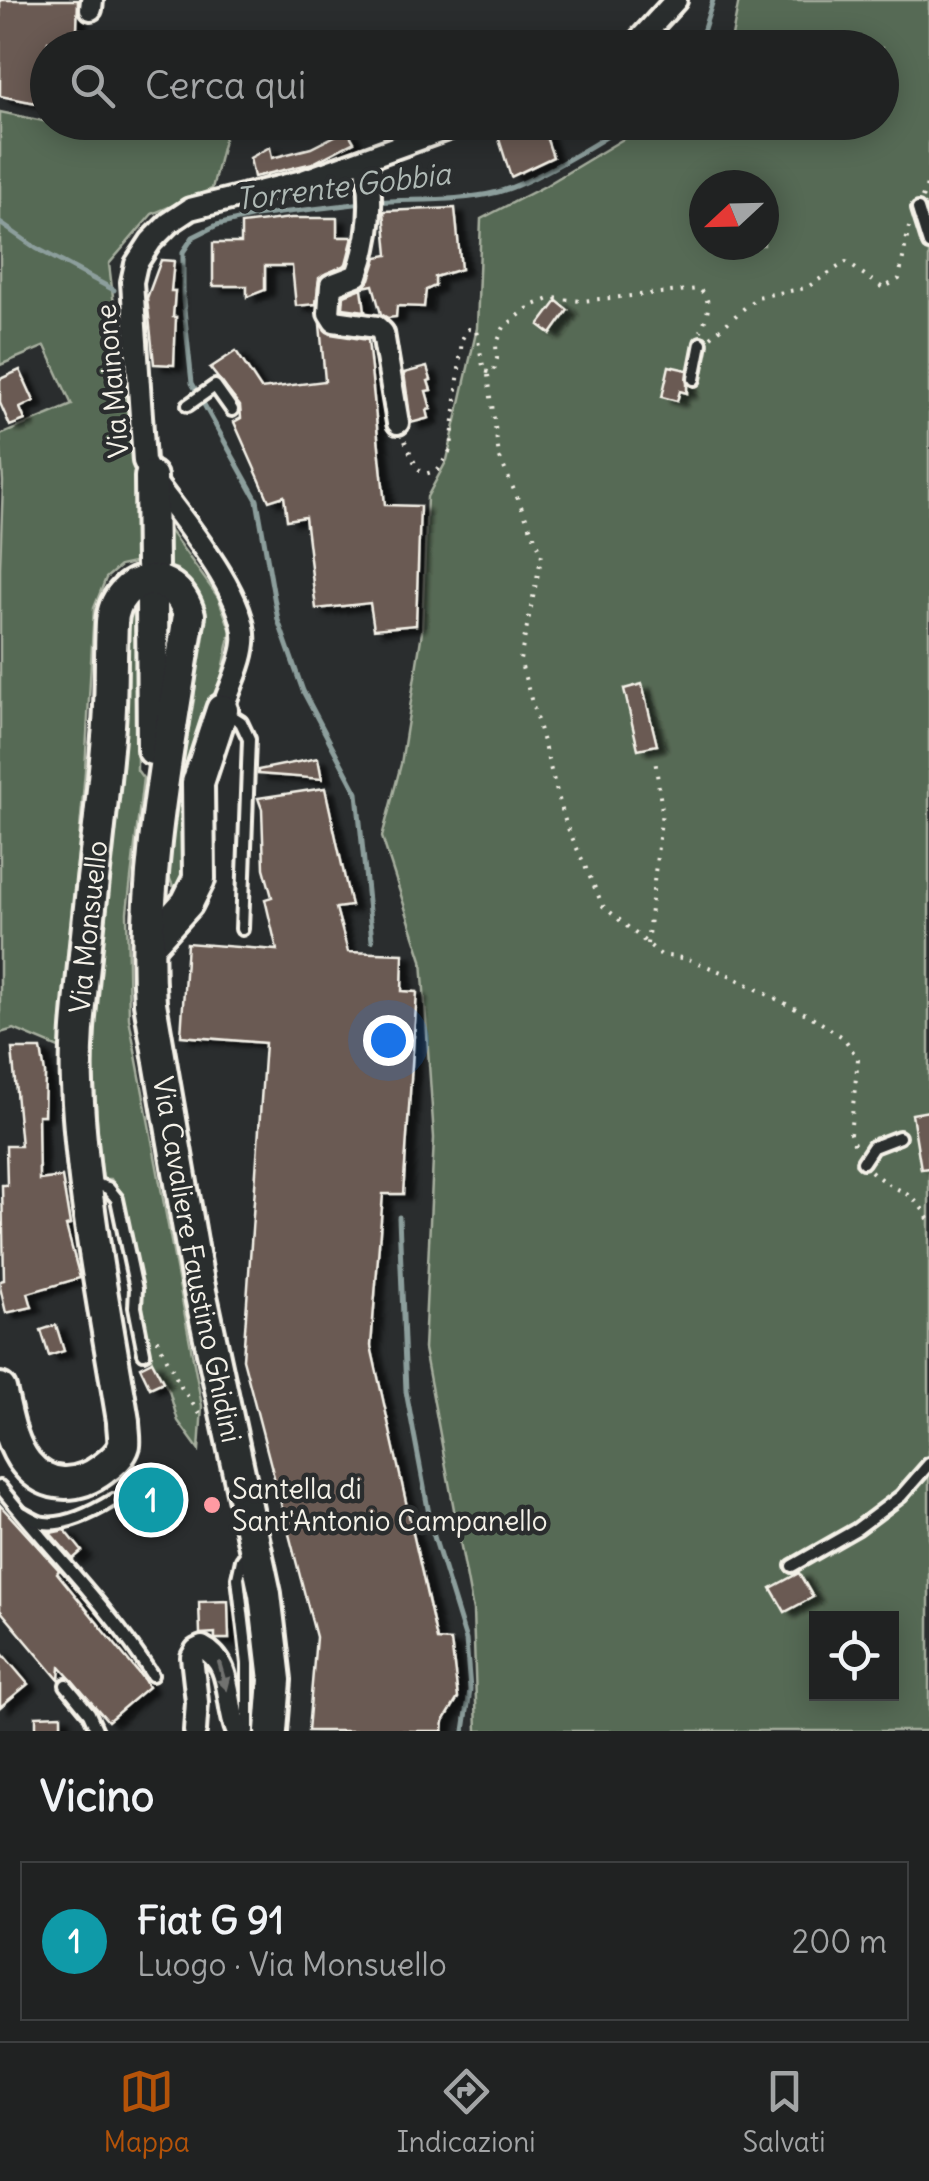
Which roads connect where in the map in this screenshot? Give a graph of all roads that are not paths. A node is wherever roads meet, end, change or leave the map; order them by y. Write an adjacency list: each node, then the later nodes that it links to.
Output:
1 (676, 0): 2 (street)
2 (648, 30)
3 (417, 140): 4 (street, Via Mainone)
4 (365, 159): 11 (street); 12 (street, Via Mainone)
5 (918, 209): 6 (lane)
6 (929, 244)
7 (701, 343): 8 (lane)
8 (694, 378)
9 (188, 404): 10 (lane)
10 (232, 410)
11 (398, 423)
12 (151, 477): 13 (main road); 15 (street, Via Mainone)
13 (152, 566)
14 (152, 597): 16 (main road)
15 (222, 710): 18 (main road); 19 (lane)
16 (154, 858): 17 (main road, Via Monsuello); 23 (main road, Via Monsuello)
17 (153, 899): 18 (main road); 20 (main road, Via Cavaliere Faustino Ghidini)
18 (187, 902): 20 (main road)
19 (242, 929)
20 (150, 944): 30 (main road, Via Cavaliere Faustino Ghidini)
21 (899, 1138): 22 (lane)
22 (863, 1162)
23 (87, 1182): 24 (lane); 25 (main road, Via Monsuello)
24 (144, 1353)
25 (0, 1389)
26 (929, 1464): 31 (lane)
27 (0, 1488): 29 (lane)
28 (114, 1500): 29 (lane)
29 (19, 1512): 32 (lane)
30 (254, 1545): 37 (lane); 38 (main road, Via Cavaliere Faustino Ghidini)
31 (792, 1566)
32 (152, 1675)
33 (66, 1685): 34 (lane)
34 (97, 1731)
35 (195, 1731): 36 (street, one-way to 36)
36 (237, 1731)
37 (248, 1731)
38 (271, 1731)

